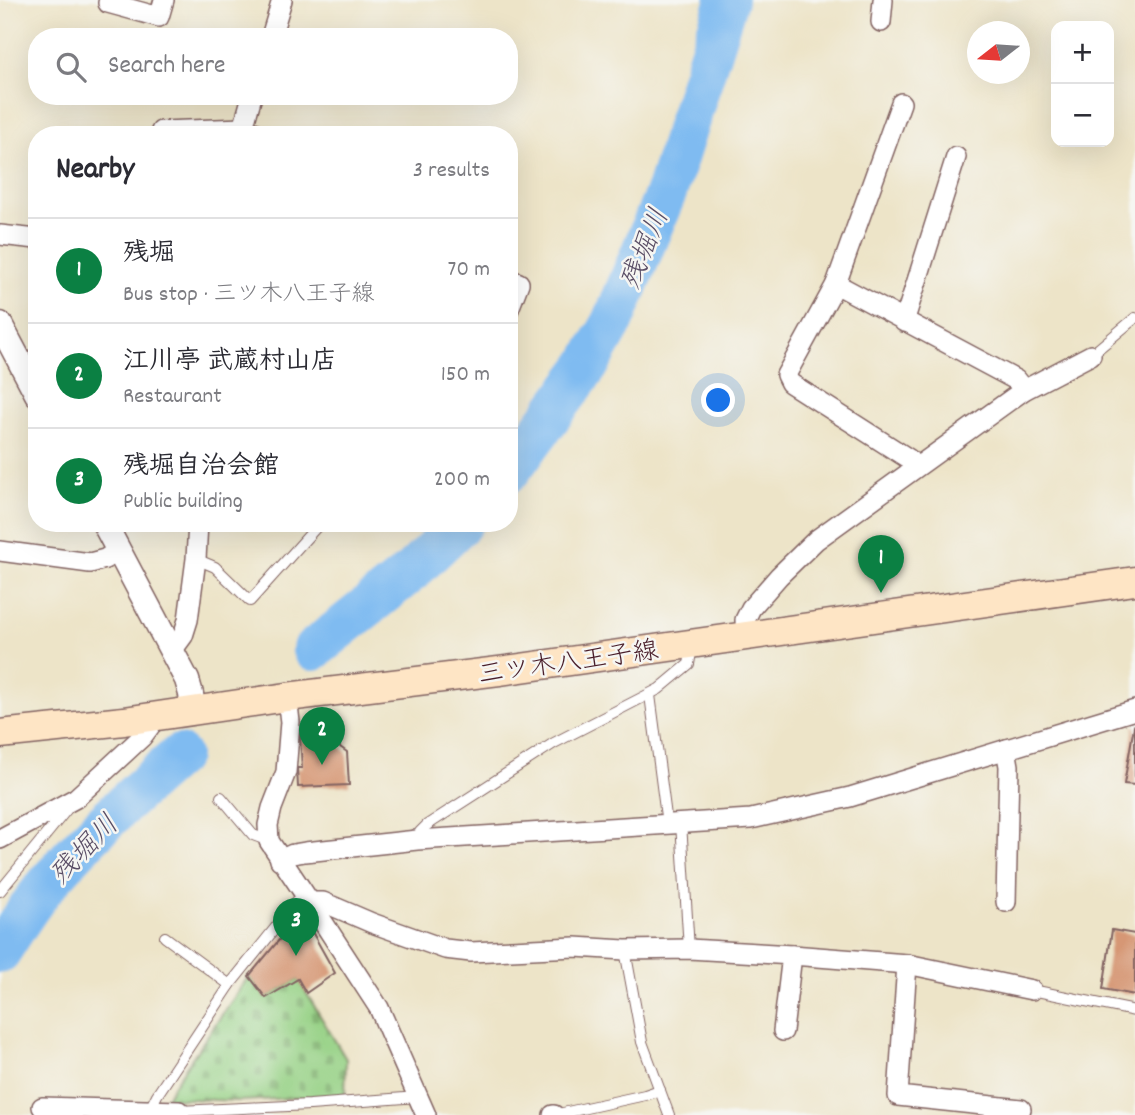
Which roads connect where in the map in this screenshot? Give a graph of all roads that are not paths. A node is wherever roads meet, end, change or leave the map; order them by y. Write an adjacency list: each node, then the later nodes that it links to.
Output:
1 (108, 0): 2 (street)
2 (164, 0)
3 (282, 0): 6 (street)
4 (883, 0): 5 (street)
5 (881, 22)
6 (274, 28)
7 (901, 103): 13 (street)
8 (249, 105): 9 (street)
9 (244, 126)
10 (956, 157): 15 (street)
11 (0, 235): 12 (street)
12 (28, 238)
13 (836, 284): 15 (street); 20 (street)
14 (1135, 318): 17 (lane)
15 (904, 322): 19 (street)
16 (0, 324): 18 (street)
17 (1091, 355): 19 (street)
18 (28, 377)
19 (1024, 390): 20 (street)
20 (914, 468): 28 (street)
21 (109, 532): 24 (street)
22 (198, 532): 26 (street)
23 (312, 532): 26 (lane)
24 (118, 550): 25 (street); 30 (street)
25 (0, 551)
26 (196, 559): 30 (street)
27 (1135, 582): 28 (main road, 三ツ木八王子線)
28 (746, 636): 29 (main road, 三ツ木八王子線)
29 (692, 644): 31 (lane); 32 (main road, 三ツ木八王子線)
30 (172, 651): 34 (street)
31 (650, 695): 40 (lane); 42 (lane)
32 (287, 697): 34 (main road, 三ツ木八王子線); 43 (street)
33 (1135, 710): 37 (street)
34 (193, 711): 35 (main road, 三ツ木八王子線)
35 (157, 717): 36 (main road, 三ツ木八王子線); 39 (street)
36 (0, 734)
37 (1006, 749): 40 (street); 47 (street)
38 (221, 797): 43 (lane)
39 (76, 798): 41 (street); 45 (lane)
40 (674, 823): 42 (street); 49 (lane)
41 (0, 839)
42 (417, 839): 44 (street)
43 (269, 841): 44 (street)
44 (280, 860): 46 (street)
45 (0, 891)
46 (307, 898): 50 (street); 53 (lane); 58 (street)
47 (1006, 902)
48 (165, 937): 53 (lane)
49 (689, 949): 50 (street); 51 (street)
50 (625, 950): 57 (lane)
51 (792, 955): 52 (street); 56 (street)
52 (907, 964): 54 (street); 61 (street)
53 (230, 985): 60 (lane)
54 (1032, 990): 55 (lane)
55 (1135, 1012)
56 (783, 1031)
57 (660, 1090): 63 (lane); 64 (lane)
58 (422, 1106): 62 (lane)
59 (42, 1107): 60 (street)
60 (150, 1109): 62 (street)
61 (1021, 1109)
62 (178, 1113)
63 (553, 1115)
64 (669, 1115)

